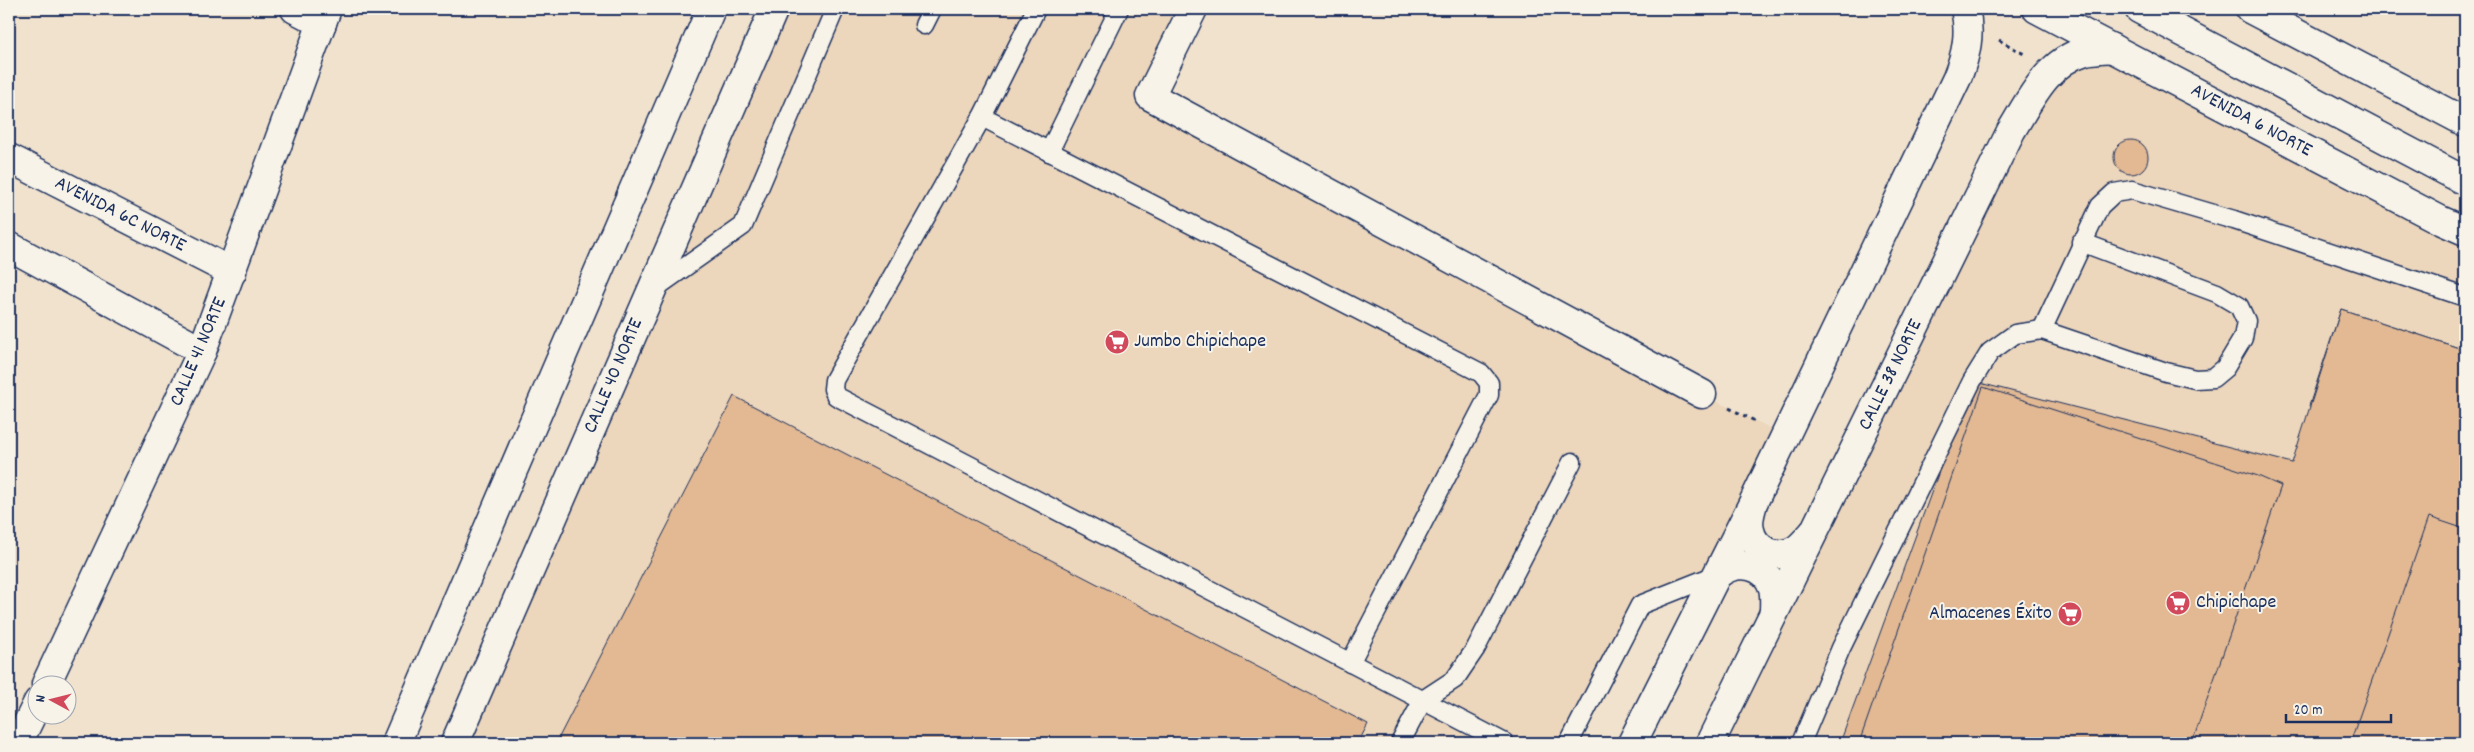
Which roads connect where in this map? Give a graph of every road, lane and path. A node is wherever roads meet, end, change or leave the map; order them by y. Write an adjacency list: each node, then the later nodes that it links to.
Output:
1 (295, 9): 13 (street)
2 (711, 9): 43 (street)
3 (774, 9): 27 (street, CALLE 40 NORTE)
4 (835, 9): 27 (lane)
5 (932, 9): 14 (lane)
6 (1036, 9): 18 (lane)
7 (1119, 9): 20 (lane)
8 (1193, 9): 31 (street)
9 (1965, 9): 32 (street)
10 (2037, 9): 15 (street, AVENIDA 6 NORTE)
11 (2139, 9): 22 (street)
12 (2250, 9): 16 (street)
13 (325, 16): 26 (street, CALLE 41 NORTE)
14 (924, 25)
15 (2112, 48): 23 (street, AVENIDA 6 NORTE); 35 (street, CALLE 38 NORTE)
16 (2437, 109): 17 (street); 19 (street)
17 (2465, 111)
18 (982, 117): 20 (lane); 38 (lane)
19 (2465, 122)
20 (1049, 152): 38 (lane)
21 (9, 158): 26 (street, AVENIDA 6C NORTE)
22 (2465, 181)
23 (2465, 231)
24 (2081, 242): 28 (lane); 29 (lane); 29 (lane)
25 (9, 246): 30 (street)
26 (232, 272): 30 (street, CALLE 41 NORTE)
27 (651, 290): 44 (street, CALLE 40 NORTE)
28 (2465, 297)
29 (2042, 330): 50 (lane)
30 (202, 351): 39 (street, CALLE 41 NORTE)
31 (1702, 394): 32 (path)
32 (1786, 436): 34 (street)
33 (1572, 462): 40 (lane)
34 (1752, 505): 35 (street); 36 (street)
35 (1811, 535): 37 (street, CALLE 38 NORTE)
36 (1718, 574): 37 (street); 47 (lane); 48 (street)
37 (1774, 612): 49 (street, CALLE 38 NORTE)
38 (1350, 663): 40 (lane)
39 (51, 674)
40 (1423, 700): 45 (lane); 46 (lane)
41 (28, 722): 42 (street)
42 (18, 743)
43 (396, 743)
44 (455, 743)
45 (1400, 743)
46 (1505, 743)
47 (1569, 743)
48 (1632, 743)
49 (1710, 743)
50 (1801, 743)

